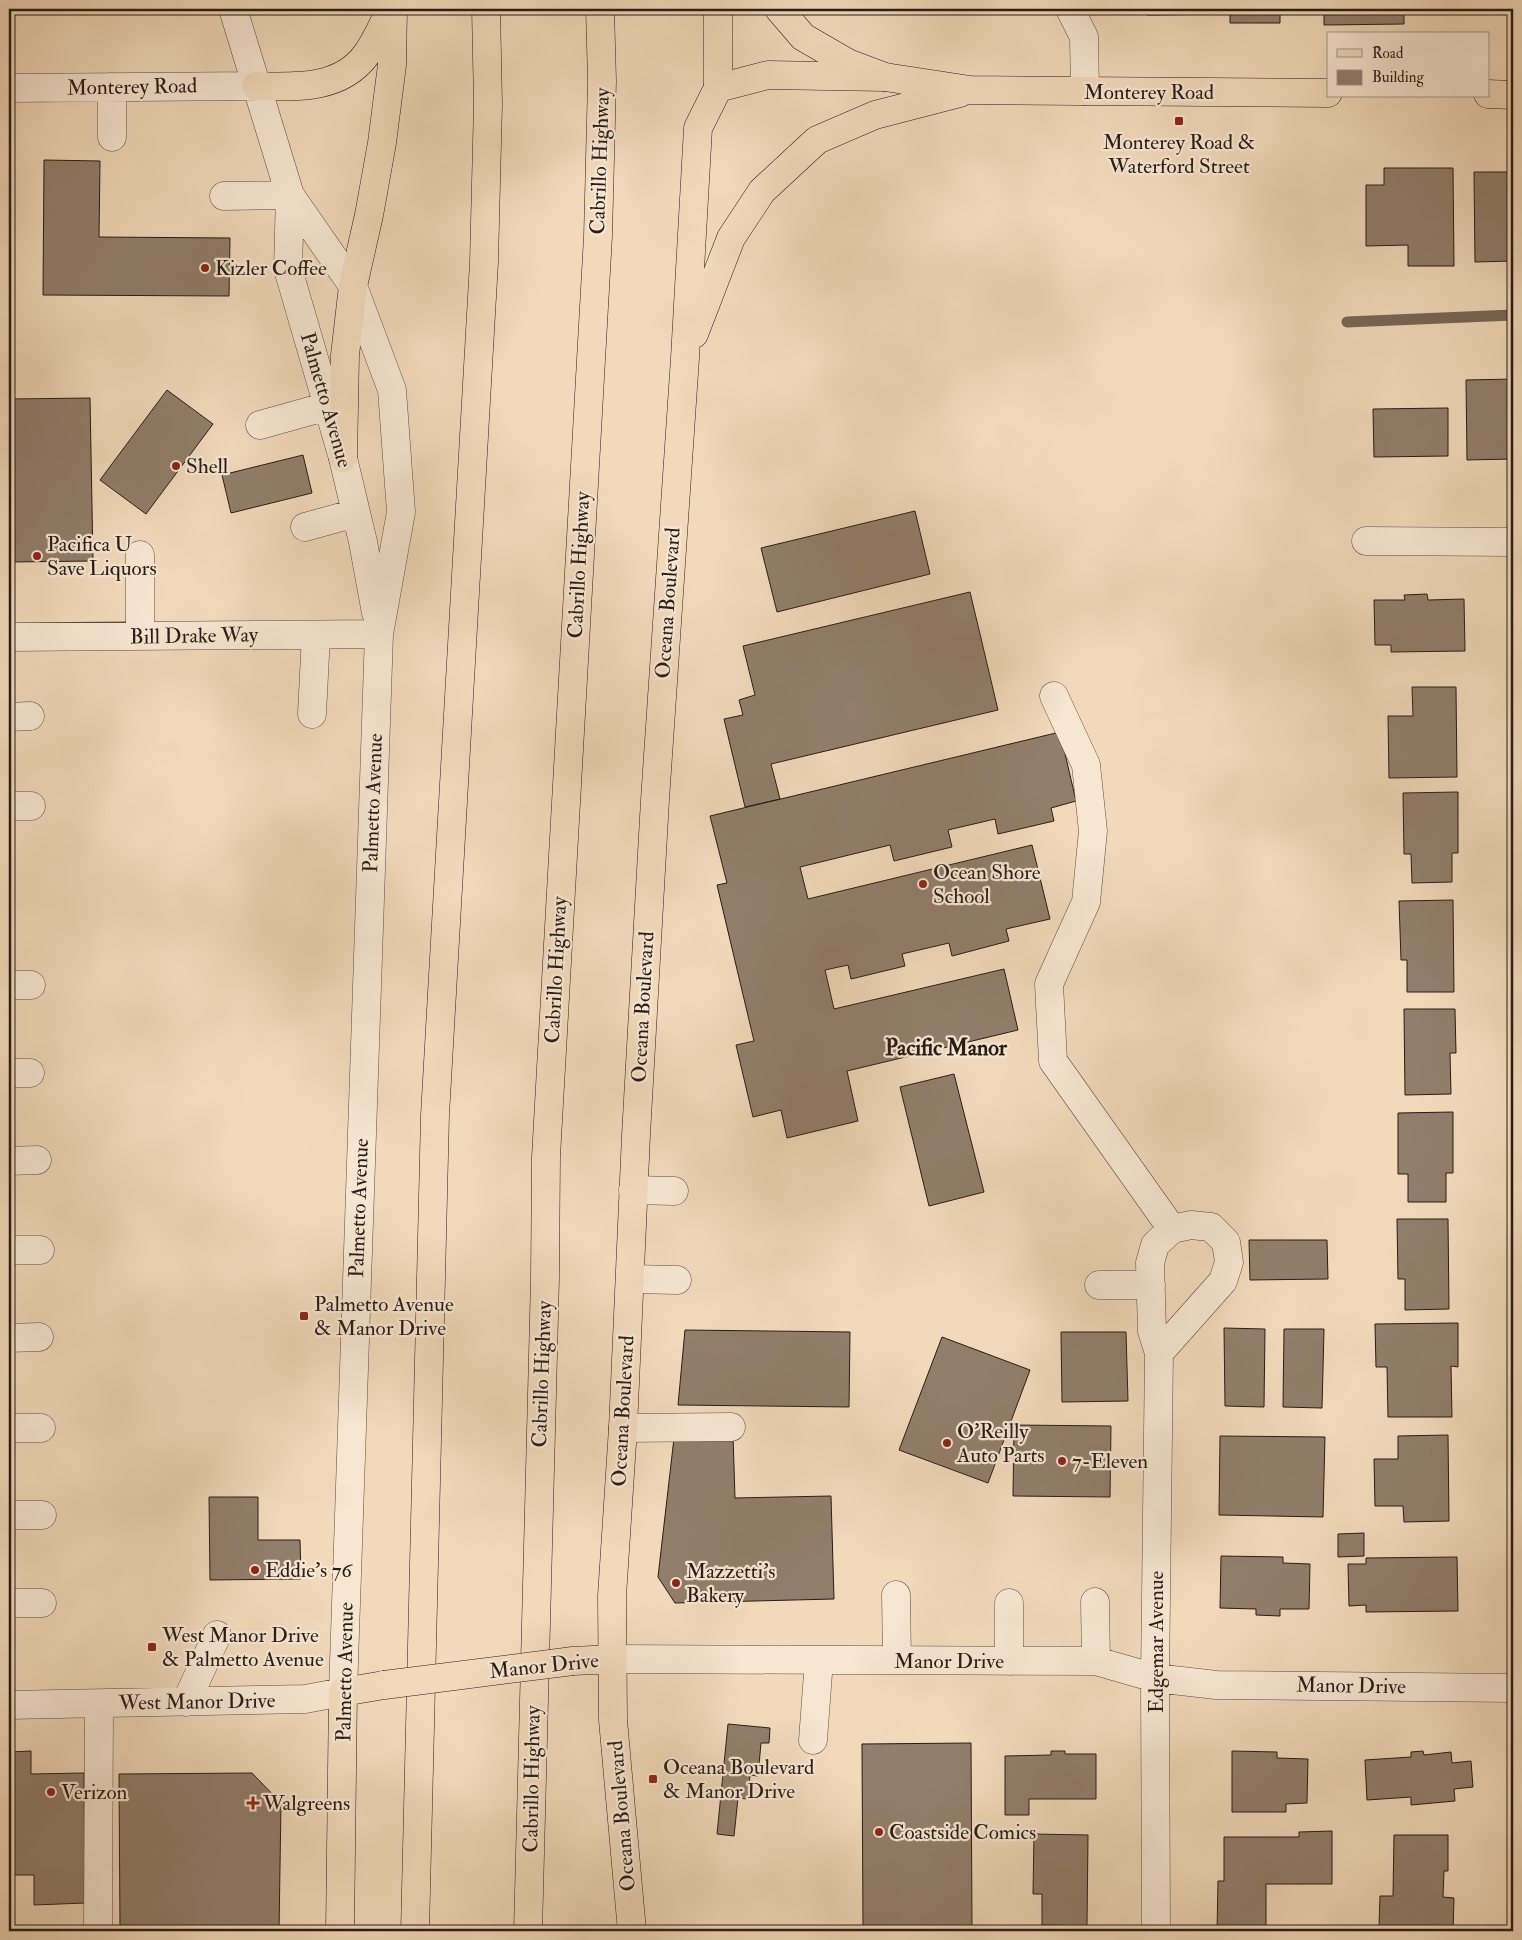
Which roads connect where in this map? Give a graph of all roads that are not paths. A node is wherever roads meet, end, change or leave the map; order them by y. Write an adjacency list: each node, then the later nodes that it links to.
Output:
1 (233, 9): 9 (street, Palmetto Avenue)
2 (391, 9): 9 (main road); 21 (main road)
3 (486, 9): 78 (main road)
4 (600, 9): 79 (main road, Cabrillo Highway)
5 (718, 9): 12 (main road)
6 (779, 9): 8 (main road)
7 (1070, 9): 14 (street)
8 (885, 77): 12 (main road, Monterey Road); 13 (main road, Monterey Road)
9 (256, 86): 10 (street, Monterey Road); 19 (street, Palmetto Avenue)
10 (112, 87): 11 (street, Monterey Road); 18 (street)
11 (9, 88)
12 (718, 88): 22 (main road, Oceana Boulevard)
13 (970, 90): 14 (main road, Monterey Road); 22 (main road, Monterey Road)
14 (1084, 91): 15 (main road, Monterey Road)
15 (1327, 93)
16 (1490, 94): 17 (main road)
17 (1513, 95)
18 (112, 137)
19 (290, 195): 20 (street); 21 (street, Palmetto Avenue); 23 (street, Palmetto Avenue)
20 (224, 196)
21 (353, 286): 25 (main road); 31 (street, Palmetto Avenue)
22 (685, 358): 39 (main road, Oceana Boulevard)
23 (328, 406): 24 (street); 25 (street, Palmetto Avenue)
24 (260, 425)
25 (343, 458): 26 (street, Palmetto Avenue)
26 (356, 512): 27 (street); 31 (street, Palmetto Avenue)
27 (305, 527)
28 (1366, 541): 29 (street)
29 (1513, 542)
30 (140, 555): 33 (street)
31 (379, 634): 32 (street, Bill Drake Way); 71 (street, Palmetto Avenue)
32 (316, 635): 33 (street, Bill Drake Way); 36 (street)
33 (140, 636): 34 (street, Bill Drake Way)
34 (9, 637)
35 (1054, 696): 41 (street)
36 (312, 714)
37 (37, 1160): 38 (street)
38 (9, 1161)
39 (633, 1190): 40 (street); 44 (main road, Oceana Boulevard)
40 (674, 1191)
41 (1172, 1229): 47 (street, Edgemar Avenue); 50 (street)
42 (9, 1250): 43 (street)
43 (40, 1250)
44 (630, 1279): 45 (street); 54 (main road, Oceana Boulevard)
45 (677, 1280)
46 (1099, 1285): 47 (street)
47 (1151, 1286): 50 (street, Edgemar Avenue)
48 (39, 1337): 49 (street)
49 (9, 1338)
50 (1159, 1353): 68 (street, Edgemar Avenue)
51 (731, 1427): 54 (street)
52 (9, 1428): 53 (street)
53 (41, 1428)
54 (623, 1428): 63 (main road, Oceana Boulevard)
55 (9, 1515): 56 (street)
56 (42, 1515)
57 (896, 1595): 65 (street)
58 (1095, 1602): 67 (street)
59 (9, 1603): 60 (street)
60 (42, 1603)
61 (1009, 1603): 66 (street)
62 (217, 1635): 72 (street)
63 (612, 1659): 64 (street, Manor Drive); 69 (main road, Manor Drive, bridge); 80 (main road, Oceana Boulevard)
64 (819, 1660): 65 (street, Manor Drive); 75 (street)
65 (897, 1660): 66 (street, Manor Drive)
66 (1009, 1661): 67 (street, Manor Drive)
67 (1096, 1661): 68 (street, Manor Drive)
68 (1156, 1678): 70 (street, Manor Drive); 81 (street, Edgemar Avenue)
69 (384, 1685): 71 (main road, West Manor Drive)
70 (1513, 1688)
71 (343, 1692): 72 (street, West Manor Drive); 77 (main road, Palmetto Avenue)
72 (186, 1702): 73 (street, West Manor Drive)
73 (99, 1704): 74 (street, West Manor Drive); 76 (street)
74 (9, 1705)
75 (813, 1740)
76 (98, 1931)
77 (340, 1931)
78 (415, 1931)
79 (528, 1931)
80 (632, 1931)
81 (1156, 1931)

